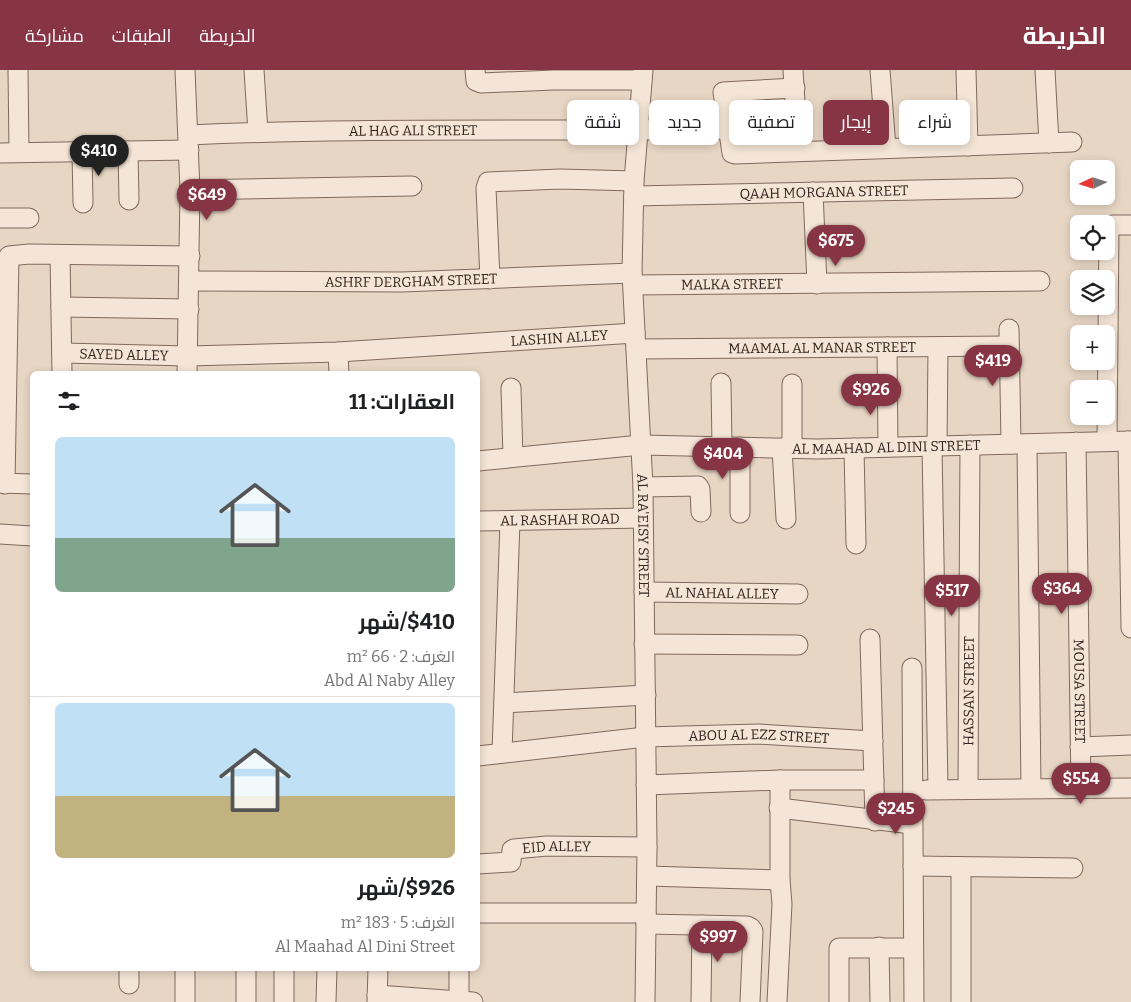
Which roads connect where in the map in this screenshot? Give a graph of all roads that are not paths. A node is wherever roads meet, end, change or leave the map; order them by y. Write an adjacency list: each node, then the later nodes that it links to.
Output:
1 (18, 70): 24 (street)
2 (185, 70): 16 (street)
3 (254, 70): 15 (street)
4 (475, 70): 8 (street)
5 (880, 70): 21 (street)
6 (966, 70): 20 (street)
7 (1045, 70): 18 (street)
8 (554, 75): 9 (street)
9 (642, 75): 11 (street, AL RA'EISY STREET)
10 (794, 79): 12 (street); 23 (street)
11 (639, 116)
12 (728, 129): 14 (street); 23 (street)
13 (567, 130): 15 (street, AL HAG ALI STREET)
14 (639, 130)
15 (258, 132): 16 (street, AL HAG ALI STREET)
16 (189, 142): 22 (street, AL HAG ALI STREET); 30 (street)
17 (1072, 142): 18 (street)
18 (1049, 143): 20 (street)
19 (637, 145): 28 (street, AL RA'EISY STREET)
20 (968, 146): 21 (street)
21 (886, 148): 23 (street)
22 (128, 151): 25 (street, AL HAG ALI STREET); 32 (street)
23 (798, 151)
24 (19, 152): 25 (street, AL HAG ALI STREET); 26 (street, AL HAG ALI STREET)
25 (82, 152): 33 (street)
26 (0, 153)
27 (412, 186): 30 (street)
28 (634, 188): 31 (street, QAAH MORGANA STREET); 39 (street, QAAH MORGANA STREET); 40 (street, AL RA'EISY STREET)
29 (1013, 188): 31 (street, QAAH MORGANA STREET)
30 (190, 190): 38 (street)
31 (814, 192): 43 (street)
32 (129, 200)
33 (83, 203)
34 (0, 218): 35 (street)
35 (29, 218)
36 (1131, 225): 58 (street)
37 (60, 255): 38 (street); 44 (street); 70 (street)
38 (190, 256): 41 (street)
39 (490, 279): 40 (street, ASHRF DERGHAM STREET); 41 (street, ASHRF DERGHAM STREET)
40 (632, 279): 43 (street, MALKA STREET); 46 (street, AL RA'EISY STREET)
41 (190, 281): 45 (street)
42 (1040, 281): 43 (street, MALKA STREET)
43 (817, 284)
44 (61, 307): 45 (street); 50 (street)
45 (189, 309): 51 (street)
46 (636, 341): 48 (street, MAAMAL AL MANAR STREET); 49 (street, LASHIN ALLEY); 61 (street, AL RA'EISY STREET)
47 (938, 346): 48 (street, MAAMAL AL MANAR STREET); 60 (street, MAAMAL AL MANAR STREET); 63 (street)
48 (887, 347): 65 (street)
49 (338, 352): 51 (street, SAYED ALLEY); 53 (street)
50 (62, 353): 51 (street, SAYED ALLEY); 52 (street)
51 (188, 365)
52 (62, 371)
53 (339, 371)
54 (721, 384): 64 (street)
55 (792, 384): 66 (street)
56 (511, 388): 68 (street)
57 (1130, 440): 58 (street, AL MAAHAD AL DINI STREET); 84 (street)
58 (1107, 441): 59 (street, AL MAAHAD AL DINI STREET)
59 (1076, 442): 60 (street, AL MAAHAD AL DINI STREET); 94 (street, MOUSA STREET)
60 (1019, 444): 62 (street, AL MAAHAD AL DINI STREET); 100 (street)
61 (641, 445): 64 (street, AL MAAHAD AL DINI STREET); 68 (street); 72 (street, AL RA'EISY STREET)
62 (970, 445): 63 (street, AL MAAHAD AL DINI STREET); 103 (street, HASSAN STREET)
63 (935, 446): 65 (street, AL MAAHAD AL DINI STREET); 105 (street)
64 (731, 447): 66 (street, AL MAAHAD AL DINI STREET); 74 (street)
65 (888, 447): 67 (street, AL MAAHAD AL DINI STREET)
66 (787, 448): 67 (street, AL MAAHAD AL DINI STREET); 76 (street)
67 (854, 448): 81 (street)
68 (513, 457): 69 (street)
69 (480, 460)
70 (2, 483): 71 (street)
71 (30, 484)
72 (643, 487): 73 (street); 75 (street, AL RA'EISY STREET)
73 (701, 512)
74 (740, 513)
75 (643, 518): 78 (street, AL RASHAH ROAD); 82 (street, AL RA'EISY STREET)
76 (786, 519)
77 (480, 521): 78 (street, AL RASHAH ROAD)
78 (510, 521): 90 (street)
79 (0, 534): 80 (street)
80 (30, 536)
81 (856, 544)
82 (644, 592): 83 (street, AL NAHAL ALLEY); 86 (street, AL RA'EISY STREET)
83 (798, 594)
84 (1131, 628)
85 (870, 639): 92 (street)
86 (644, 644): 87 (street); 89 (street, AL RA'EISY STREET)
87 (798, 645)
88 (912, 668): 104 (street)
89 (646, 695): 90 (street); 91 (street, AL RA'EISY STREET)
90 (505, 703): 95 (street)
91 (645, 737): 92 (street, ABOU AL EZZ STREET); 95 (street, ABOU AL EZZ STREET); 99 (street, AL RA'EISY STREET)
92 (873, 741): 98 (street)
93 (1131, 745): 94 (street)
94 (1080, 747): 101 (street, MOUSA STREET)
95 (502, 753): 96 (street, ABOU AL EZZ STREET)
96 (480, 756)
97 (780, 780): 98 (street); 99 (street); 106 (street)
98 (874, 780): 107 (street)
99 (646, 785): 109 (street, AL RA'EISY STREET)
100 (1031, 788): 101 (street); 103 (street)
101 (1081, 788): 102 (street)
102 (1131, 788)
103 (968, 789): 105 (street)
104 (912, 790): 105 (street); 108 (street)
105 (938, 790)
106 (779, 808): 107 (street); 115 (street)
107 (875, 821): 108 (street)
108 (912, 824): 111 (street)
109 (647, 848): 110 (street, EID ALLEY); 114 (street, AL RA'EISY STREET)
110 (480, 864)
111 (913, 866): 112 (street); 120 (street)
112 (961, 867): 113 (street); 141 (street)
113 (1073, 868)
114 (647, 876): 115 (street); 117 (street, AL RA'EISY STREET)
115 (780, 880): 137 (street)
116 (480, 914): 117 (street)
117 (646, 919): 118 (street); 134 (street, AL RA'EISY STREET)
118 (702, 925): 135 (street); 136 (street)
119 (879, 947): 120 (street); 138 (street); 139 (street)
120 (913, 948): 140 (street)
121 (185, 971): 130 (street)
122 (246, 971): 131 (street)
123 (284, 971): 132 (street)
124 (327, 971): 133 (street)
125 (378, 971): 127 (street)
126 (459, 971): 129 (street)
127 (377, 998): 128 (street)
128 (424, 1000): 129 (street)
129 (466, 1001)
130 (185, 1002)
131 (246, 1002)
132 (284, 1002)
133 (326, 1002)
134 (645, 1002)
135 (701, 1002)
136 (750, 1002)
137 (777, 1002)
138 (839, 1002)
139 (880, 1002)
140 (914, 1002)
141 (961, 1002)

